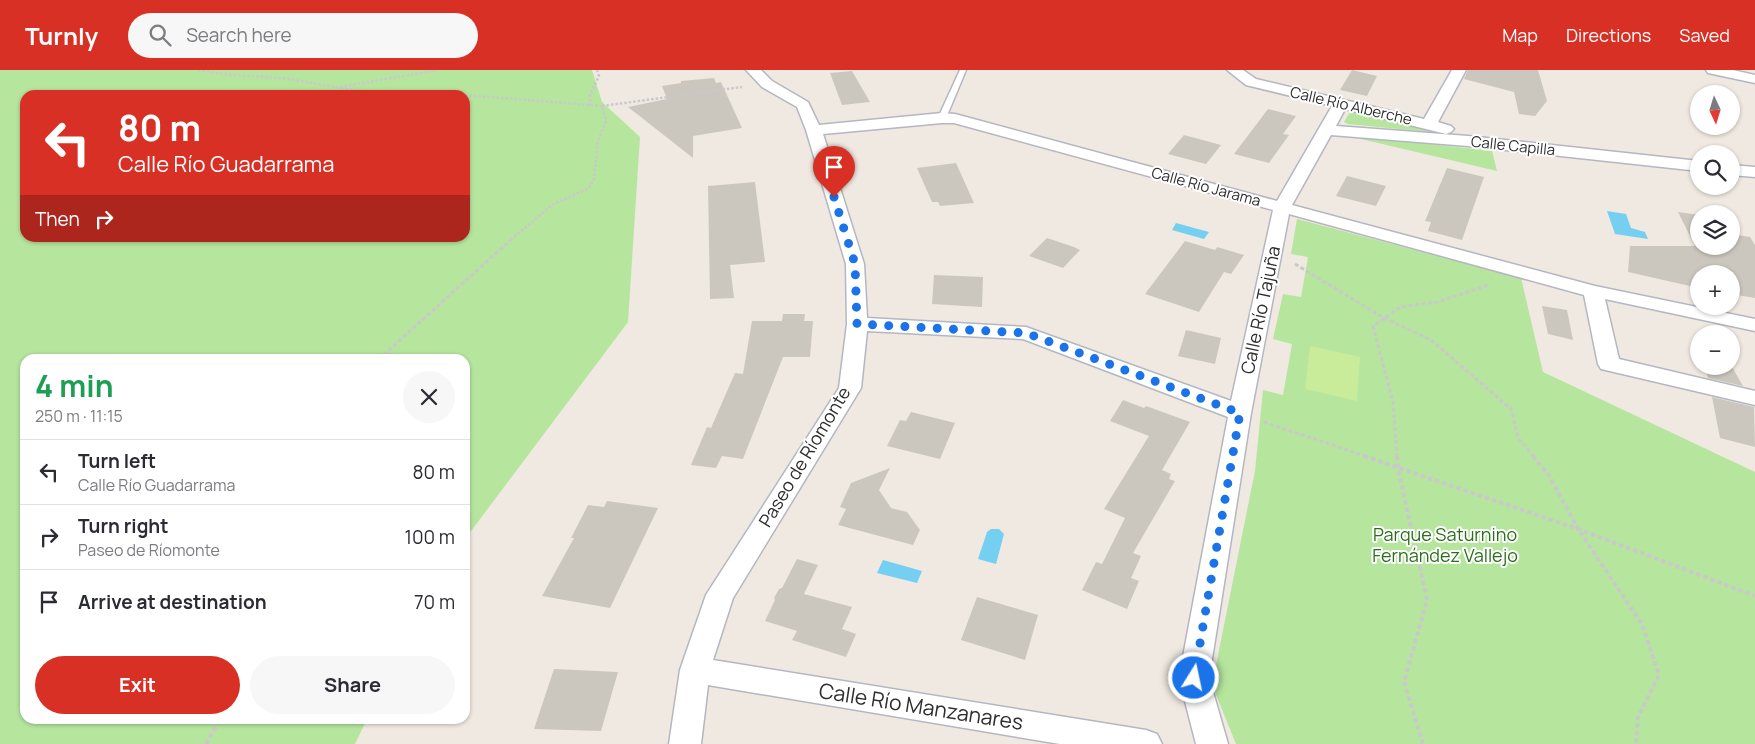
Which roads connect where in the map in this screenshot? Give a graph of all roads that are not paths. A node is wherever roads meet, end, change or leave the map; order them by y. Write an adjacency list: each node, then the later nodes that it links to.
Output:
1 (963, 70): 8 (lane)
2 (1234, 70): 7 (street, Calle Río Alberche)
3 (1459, 70): 9 (street)
4 (1713, 70): 6 (street)
5 (760, 77): 10 (street, Paseo de Ríomonte)
6 (1755, 79)
7 (1341, 104): 9 (street, Calle Río Alberche); 11 (street, Calle Río Tajuña)
8 (942, 118): 10 (street, Calle Río Jarama); 16 (street, Calle Río Jarama)
9 (1429, 124): 12 (street, Calle Río Alberche)
10 (814, 130): 18 (street, Paseo de Ríomonte)
11 (1327, 130): 12 (street, Calle Capilla); 16 (street, Calle Río Tajuña)
12 (1468, 141): 13 (street, Calle Capilla)
13 (1690, 165)
14 (1740, 171): 15 (street)
15 (1755, 172)
16 (1282, 207): 17 (street, Calle Río Jarama); 21 (street, Calle Río Tajuña)
17 (1593, 291): 19 (street, Calle Río Jarama); 20 (street)
18 (857, 324): 21 (street); 22 (street, Paseo de Ríomonte)
19 (1755, 325)
20 (1755, 398)
21 (1240, 413): 25 (street, Calle Río Tajuña)
22 (695, 670): 23 (street, Paseo de Ríomonte); 24 (street, Calle Río Manzanares)
23 (685, 744)
24 (1146, 744)
25 (1212, 744)

